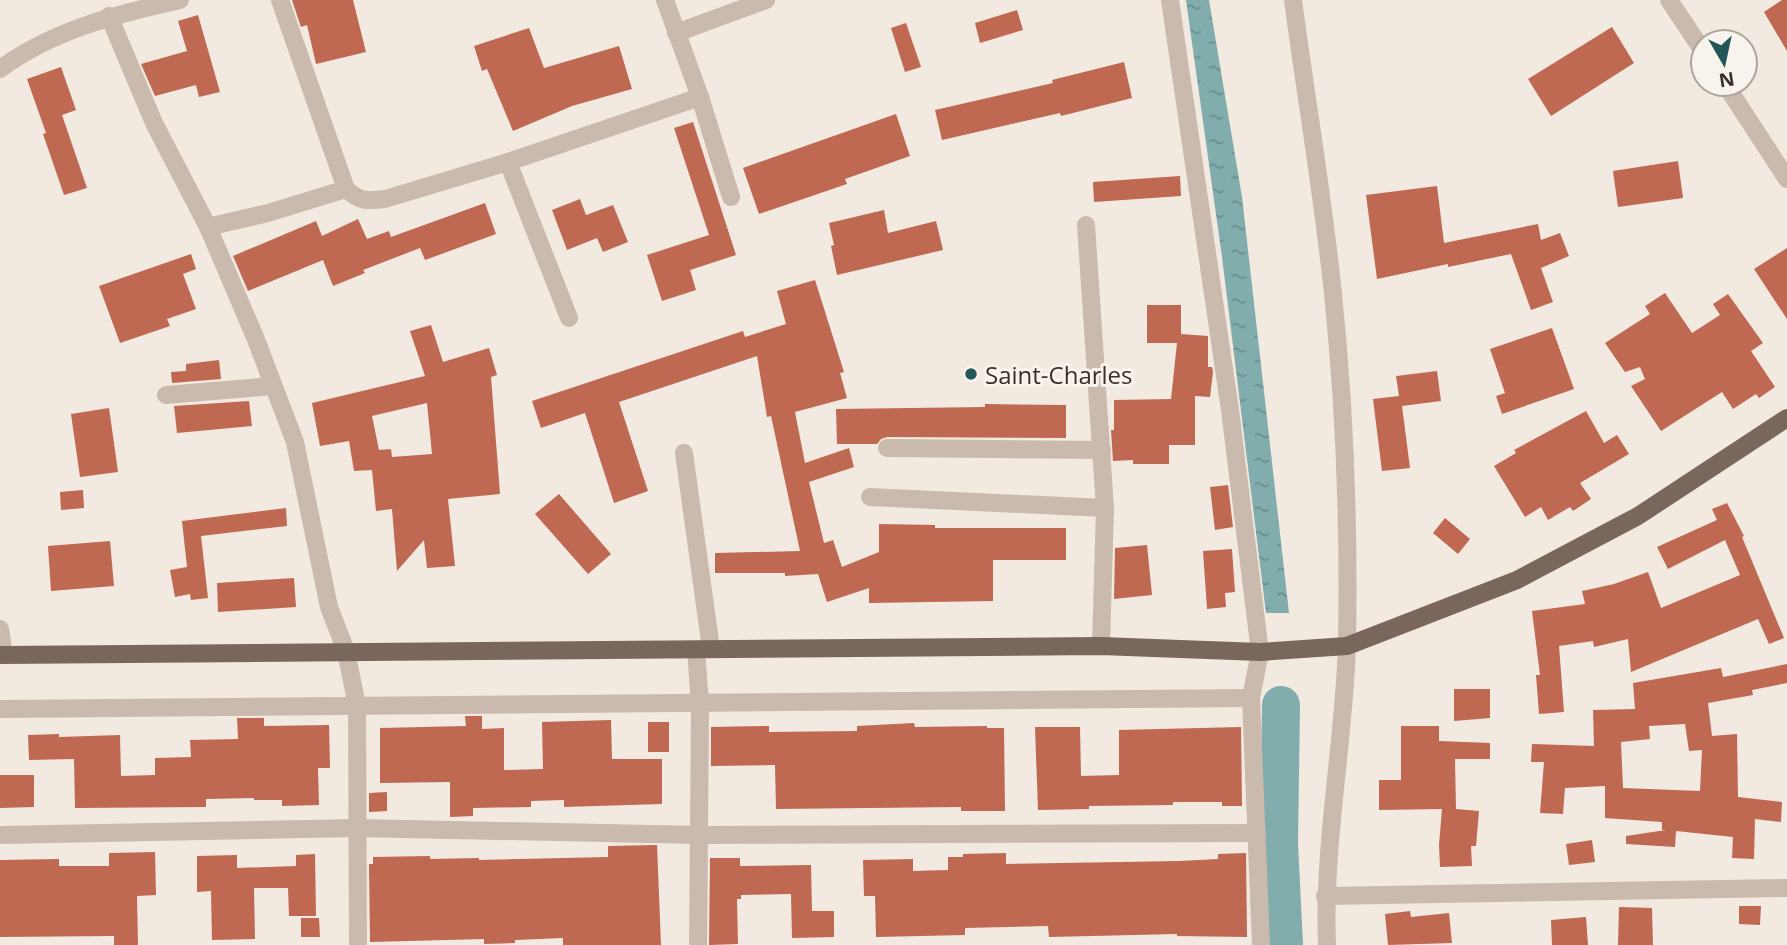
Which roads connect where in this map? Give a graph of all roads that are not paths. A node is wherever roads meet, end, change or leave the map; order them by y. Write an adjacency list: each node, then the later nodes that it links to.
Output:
1 (180, 0): 8 (street)
2 (280, 0): 17 (street)
3 (665, 0): 11 (street)
4 (766, 0): 11 (street)
5 (1170, 0): 35 (street)
6 (1293, 0): 32 (street)
7 (1669, 0): 10 (street)
8 (149, 3): 9 (street)
9 (109, 16): 12 (street); 20 (street)
10 (1689, 30)
11 (676, 33): 13 (street)
12 (0, 69)
13 (699, 97): 15 (street); 18 (street)
14 (1734, 98): 16 (street)
15 (508, 162): 17 (street); 21 (street)
16 (1787, 179)
17 (346, 190): 20 (street)
18 (731, 197)
19 (1086, 225): 26 (street)
20 (208, 227): 22 (street)
21 (569, 318)
22 (273, 386): 23 (street); 34 (street)
23 (166, 395)
24 (1787, 418): 32 (main road)
25 (887, 448): 26 (street)
26 (1102, 450): 29 (street)
27 (684, 453): 33 (street)
28 (870, 497): 29 (street)
29 (1105, 508): 31 (street)
30 (0, 629): 36 (street)
31 (1101, 646): 33 (main road); 35 (main road)
32 (1347, 646): 35 (main road); 46 (street)
33 (704, 650): 34 (main road); 38 (street)
34 (346, 651): 36 (main road); 39 (street)
35 (1260, 652): 37 (street)
36 (2, 655)
37 (1251, 698): 38 (street); 42 (street)
38 (700, 704): 39 (street); 44 (street)
39 (357, 705): 40 (street); 41 (street)
40 (0, 709)
41 (356, 828): 43 (street); 44 (street); 47 (street)
42 (1256, 833): 44 (street); 49 (street)
43 (0, 835)
44 (700, 835): 48 (street)
45 (1787, 888): 46 (street)
46 (1325, 896): 50 (street)
47 (358, 945)
48 (698, 945)
49 (1261, 945)
50 (1327, 945)

